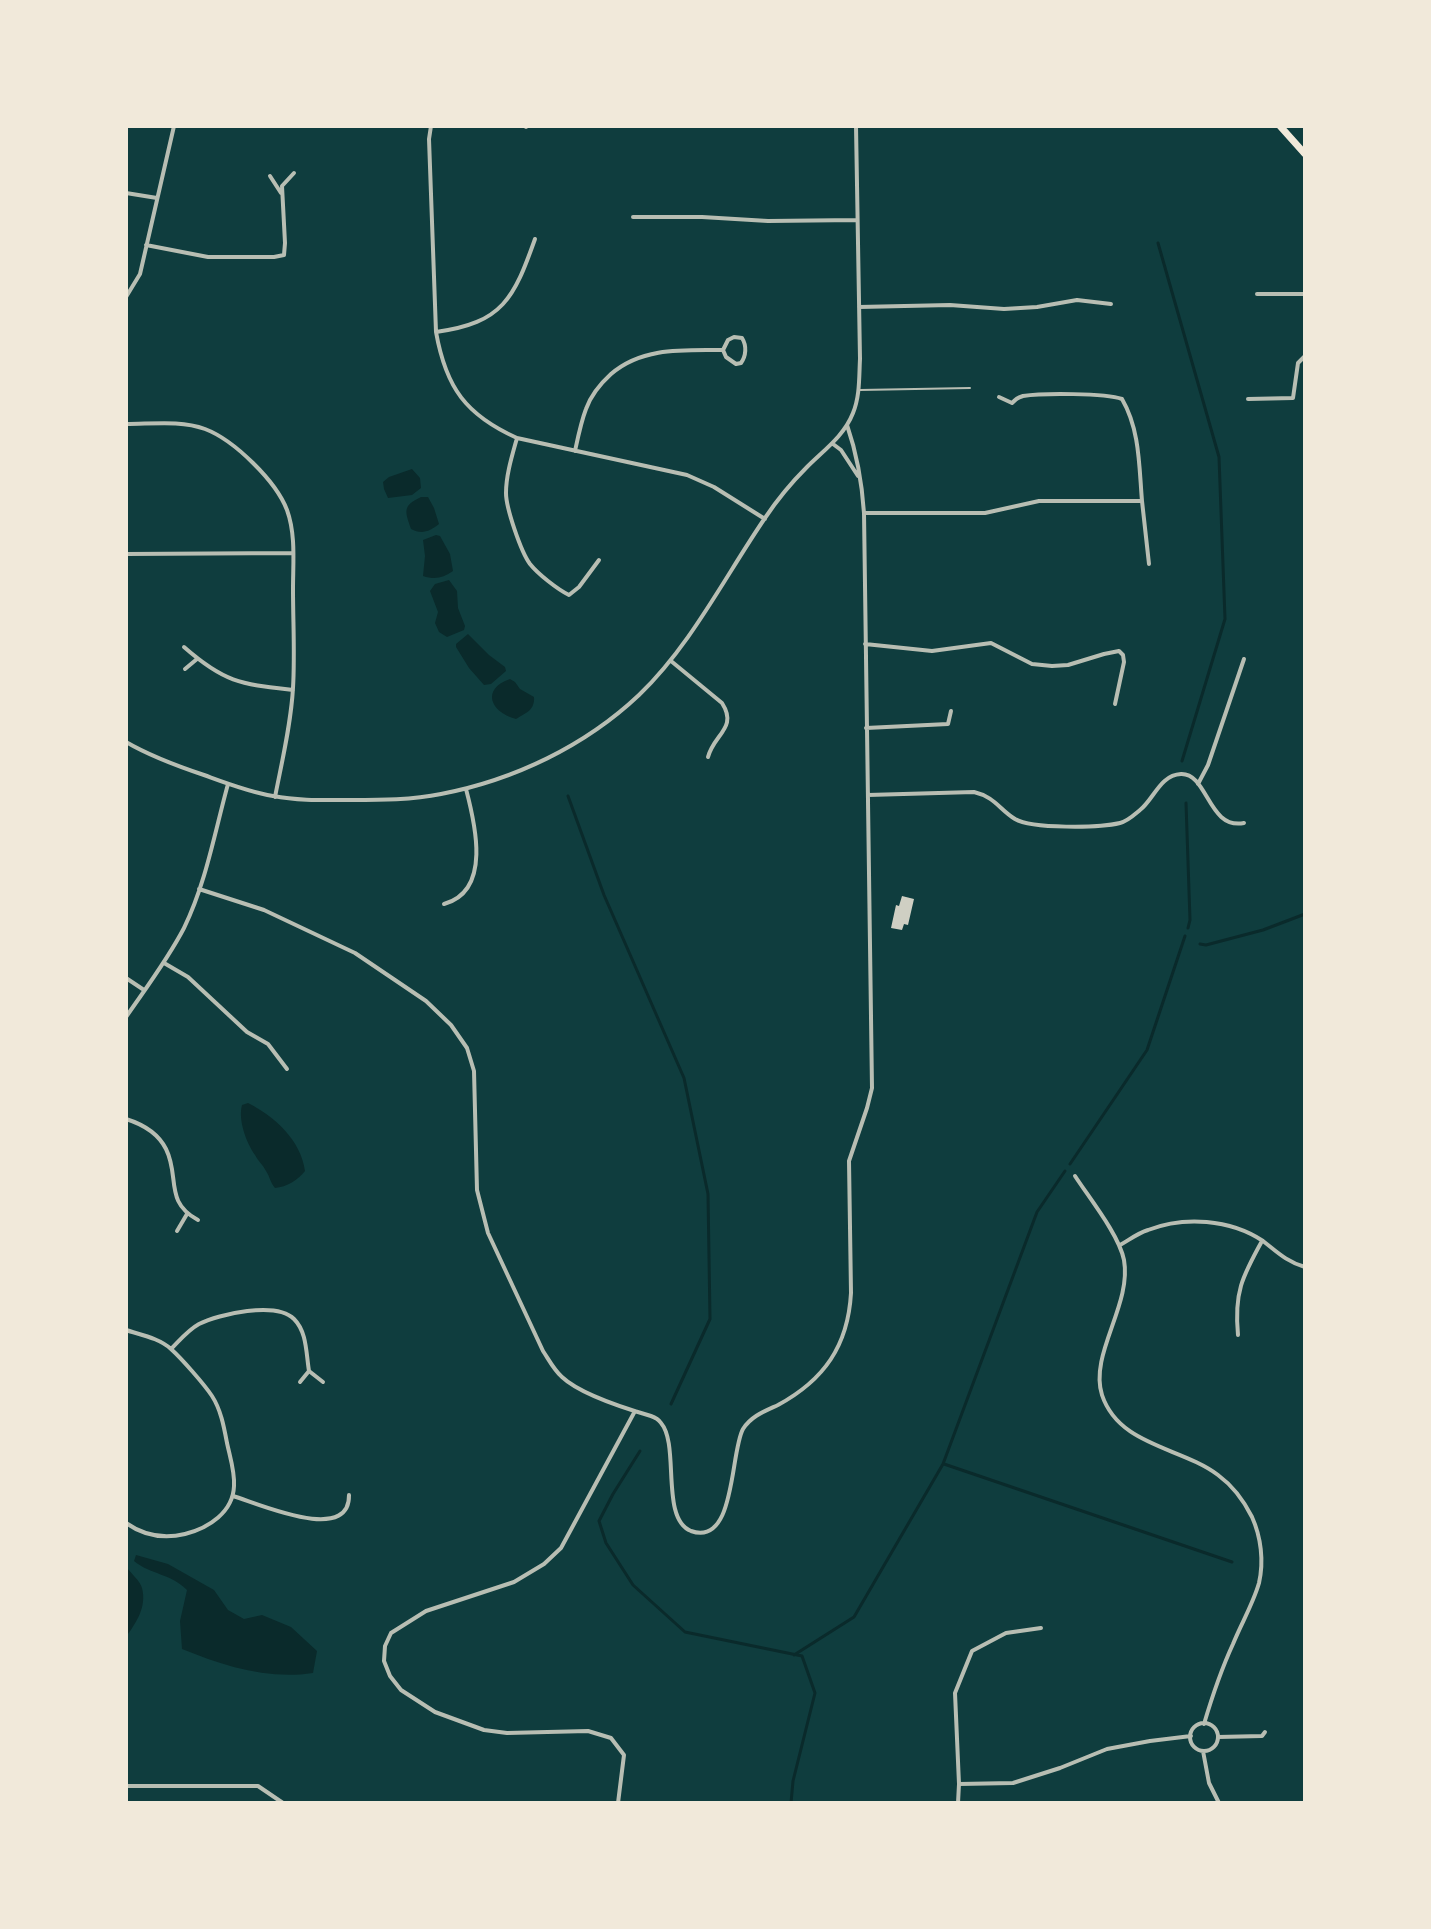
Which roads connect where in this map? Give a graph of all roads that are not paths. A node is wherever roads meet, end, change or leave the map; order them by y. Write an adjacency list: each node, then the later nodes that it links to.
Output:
1 (174, 126): 10 (street)
2 (431, 126): 20 (street)
3 (856, 126): 12 (street)
4 (1280, 126): 5 (main road)
5 (1305, 154)
6 (294, 173): 9 (street)
7 (270, 176): 9 (street)
8 (126, 193): 10 (street)
9 (282, 195): 14 (street)
10 (157, 198): 14 (street)
11 (633, 217): 12 (street)
12 (857, 220): 19 (street)
13 (535, 239): 20 (street)
14 (146, 245): 17 (street)
15 (1257, 294): 16 (street)
16 (1305, 294)
17 (126, 297)
18 (1111, 304): 19 (street)
19 (859, 307): 24 (street)
20 (436, 332): 29 (street)
21 (723, 350): 21 (street); 31 (street)
22 (1305, 356): 26 (street)
23 (970, 388): 24 (lane)
24 (859, 390): 28 (street)
25 (999, 397): 33 (street)
26 (1248, 399)
27 (126, 424): 36 (street)
28 (847, 425): 30 (street); 32 (street)
29 (517, 438): 31 (street); 38 (street)
30 (833, 444): 32 (street); 35 (street)
31 (575, 451): 35 (street)
32 (861, 480): 34 (street)
33 (1142, 501): 34 (street); 39 (street)
34 (864, 513): 40 (street)
35 (765, 519): 44 (street)
36 (293, 553): 37 (street); 46 (street)
37 (126, 554)
38 (599, 560)
39 (1149, 564)
40 (865, 644): 47 (street); 49 (street)
41 (184, 647): 42 (street)
42 (197, 659): 45 (street); 46 (street)
43 (1244, 659): 53 (street)
44 (671, 661): 51 (street); 54 (street)
45 (185, 669)
46 (293, 690): 56 (street)
47 (1115, 704)
48 (951, 711): 49 (street)
49 (866, 728): 55 (street)
50 (126, 742): 52 (street)
51 (708, 757)
52 (228, 783): 56 (street); 58 (street)
53 (1198, 784): 55 (street); 57 (street)
54 (466, 789): 56 (street); 59 (street)
55 (868, 795): 79 (street)
56 (275, 797)
57 (1244, 823)
58 (199, 889): 60 (street); 79 (street)
59 (444, 904)
60 (164, 963): 62 (street); 64 (street)
61 (126, 978): 62 (street)
62 (144, 991): 63 (street)
63 (126, 1017)
64 (287, 1069)
65 (126, 1119): 67 (street)
66 (1075, 1176): 71 (street)
67 (187, 1214): 68 (street); 69 (street)
68 (198, 1220)
69 (177, 1231)
70 (1262, 1241): 71 (street); 72 (street); 74 (street)
71 (1120, 1245): 84 (street)
72 (1305, 1267)
73 (126, 1330): 75 (street)
74 (1238, 1335)
75 (171, 1349): 76 (street); 81 (street)
76 (309, 1371): 77 (street); 78 (street)
77 (300, 1382)
78 (323, 1382)
79 (635, 1411): 92 (street)
80 (349, 1495): 81 (street)
81 (233, 1496): 82 (street)
82 (126, 1523)
83 (1041, 1628): 89 (street)
84 (1204, 1724): 86 (street); 87 (street)
85 (1264, 1735): 87 (street)
86 (1191, 1736): 88 (street); 89 (street)
87 (1218, 1737): 88 (street)
88 (1203, 1751): 94 (street)
89 (959, 1784): 93 (street)
90 (126, 1786): 91 (street)
91 (283, 1803)
92 (618, 1803)
93 (958, 1803)
94 (1219, 1803)

